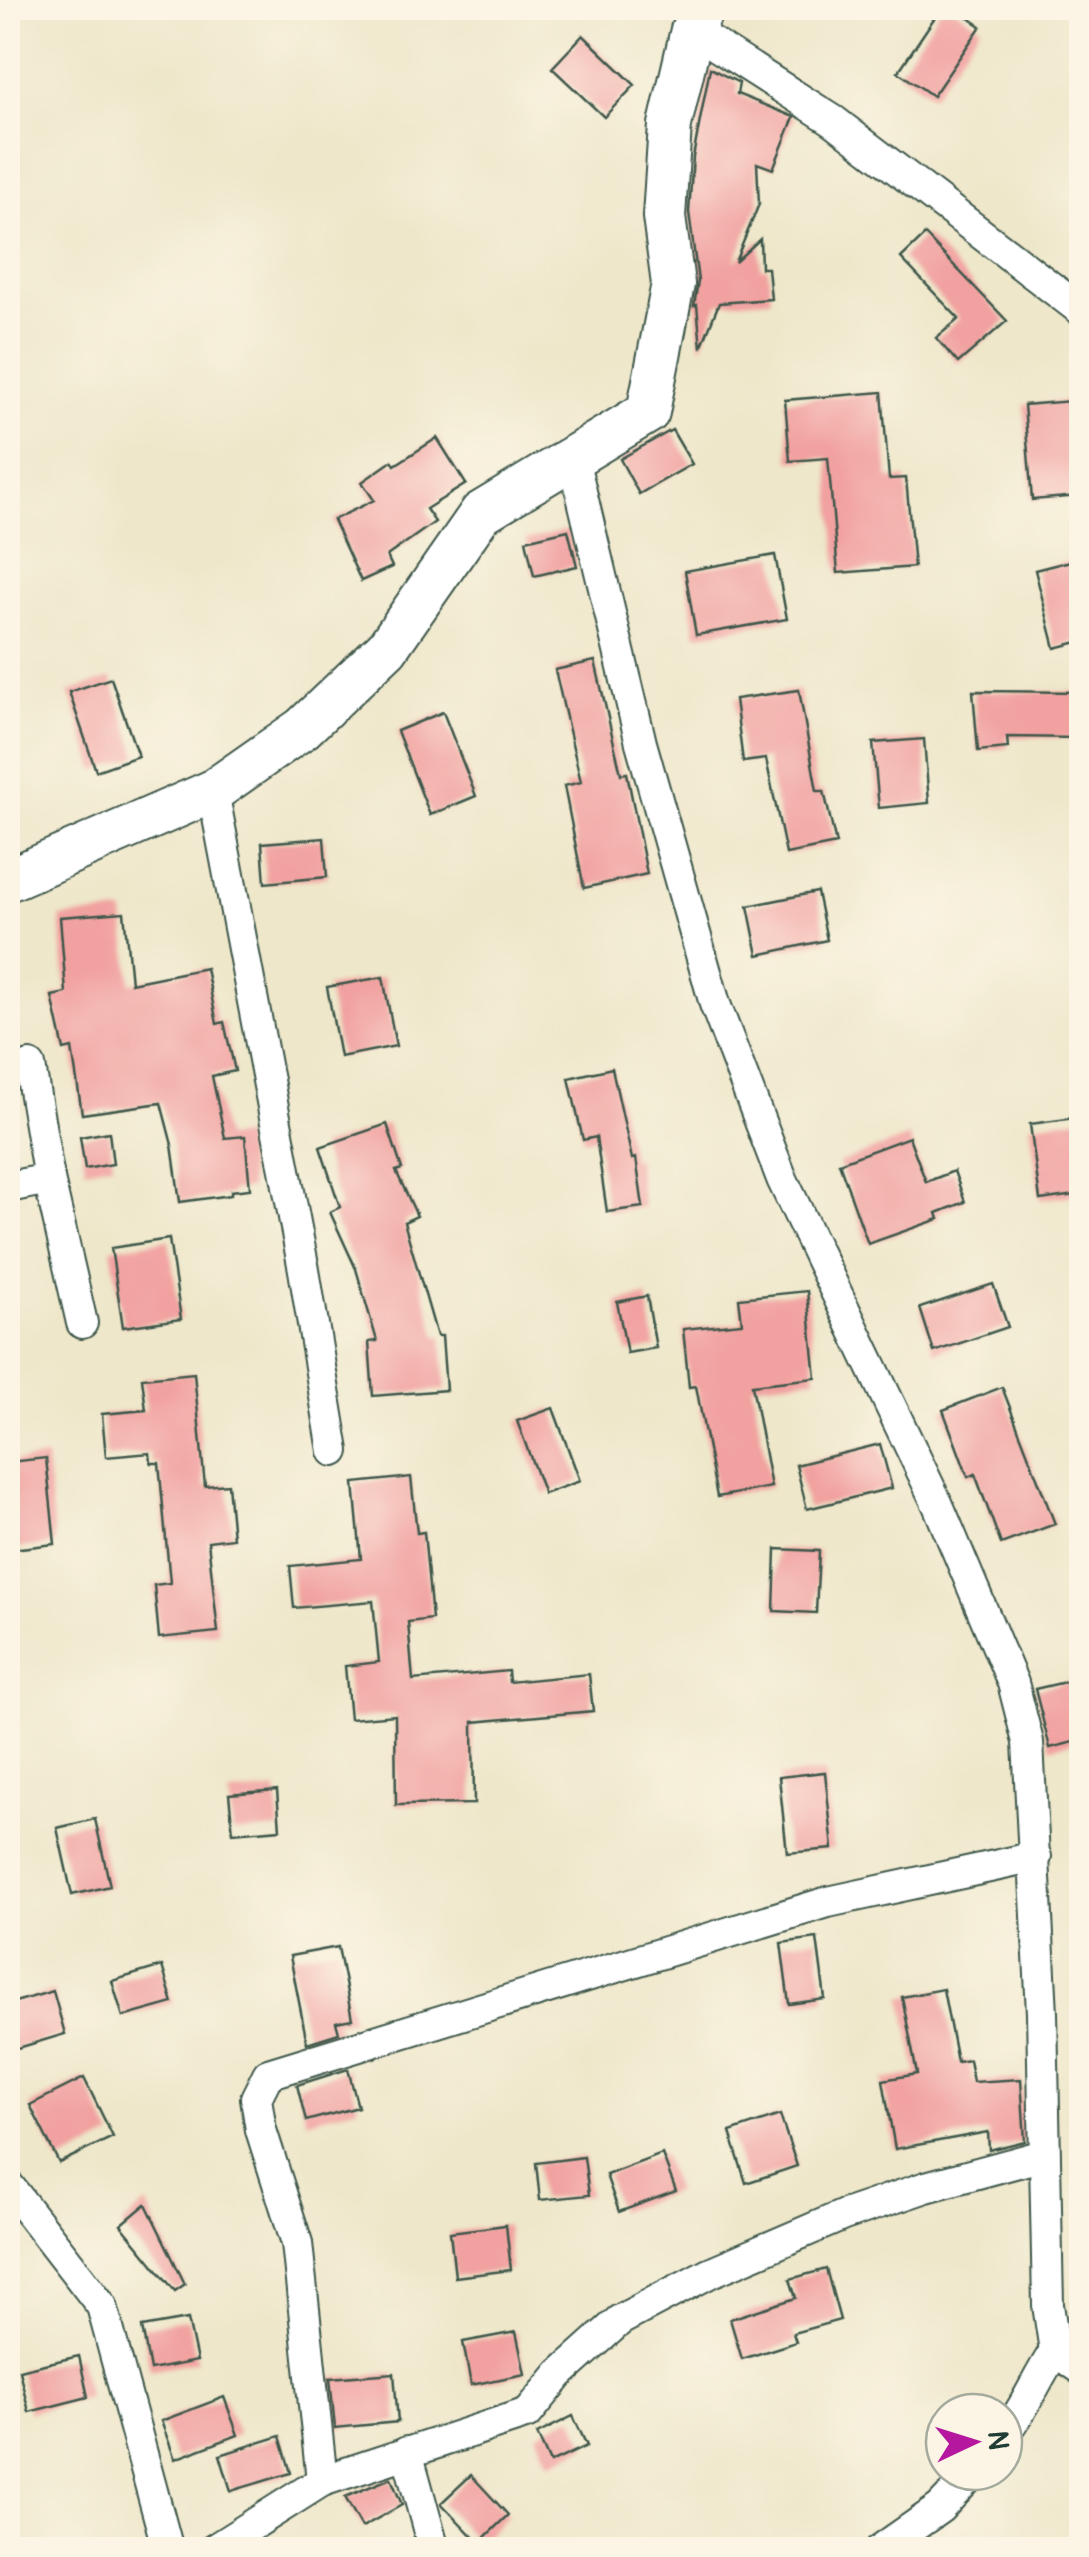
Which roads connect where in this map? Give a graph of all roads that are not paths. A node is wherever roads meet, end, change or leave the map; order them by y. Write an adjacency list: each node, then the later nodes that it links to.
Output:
1 (698, 19): 2 (street); 3 (street)
2 (1082, 311)
3 (573, 458): 4 (street); 11 (street)
4 (214, 791): 5 (street); 10 (street)
5 (8, 880)
6 (30, 1066): 7 (street)
7 (49, 1180): 8 (street); 9 (street)
8 (8, 1187)
9 (82, 1323)
10 (334, 1451)
11 (1036, 1858): 12 (street); 18 (street)
12 (1044, 2155): 14 (street); 17 (street)
13 (8, 2185): 20 (street)
14 (1054, 2351): 15 (street); 16 (street)
15 (1082, 2370)
16 (1024, 2407)
17 (407, 2452): 18 (street); 22 (street)
18 (322, 2480): 21 (street)
19 (955, 2492): 23 (street)
20 (168, 2550)
21 (213, 2550)
22 (434, 2550)
23 (880, 2550)

